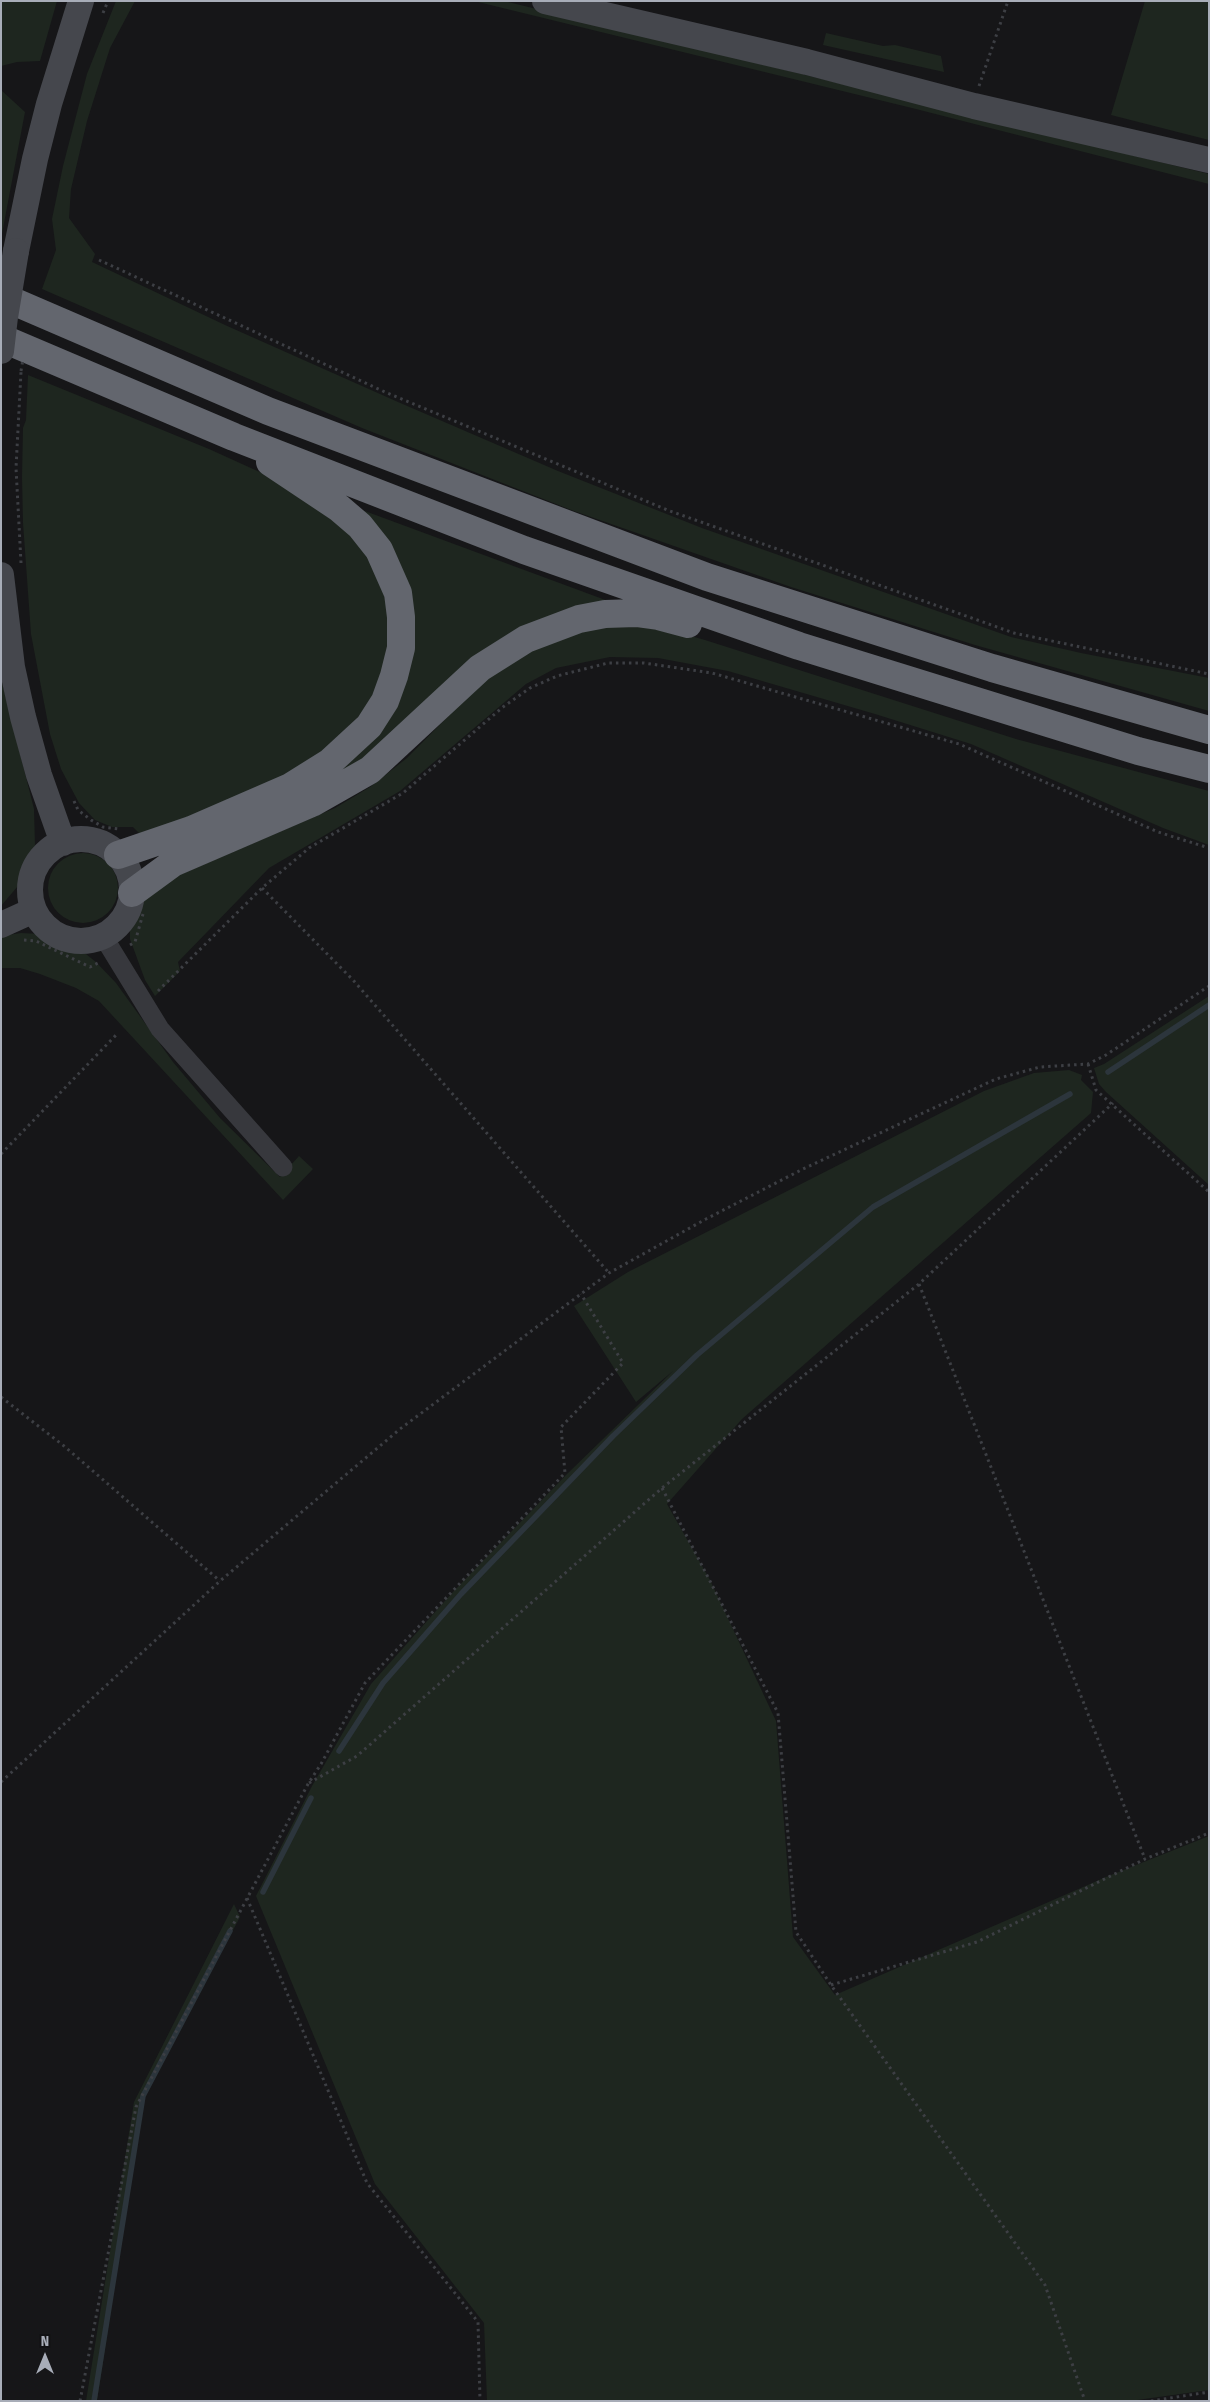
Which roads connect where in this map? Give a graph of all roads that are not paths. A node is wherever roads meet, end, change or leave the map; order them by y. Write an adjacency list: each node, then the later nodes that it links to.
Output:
1 (545, 1): 3 (main road)
2 (81, 3): 6 (main road, bridge)
3 (1209, 160)
4 (1, 296): 10 (highway)
5 (1, 338): 7 (highway)
6 (1, 351)
7 (234, 437): 9 (highway); 13 (highway)
8 (11, 570): 12 (main road)
9 (799, 646): 11 (highway); 14 (highway)
10 (1209, 730)
11 (1209, 769)
12 (63, 842): 13 (main road); 15 (main road)
13 (130, 852): 14 (main road)
14 (139, 900): 17 (main road)
15 (34, 910): 16 (main road); 17 (main road)
16 (9, 933)
17 (108, 945): 18 (street)
18 (283, 1167)

